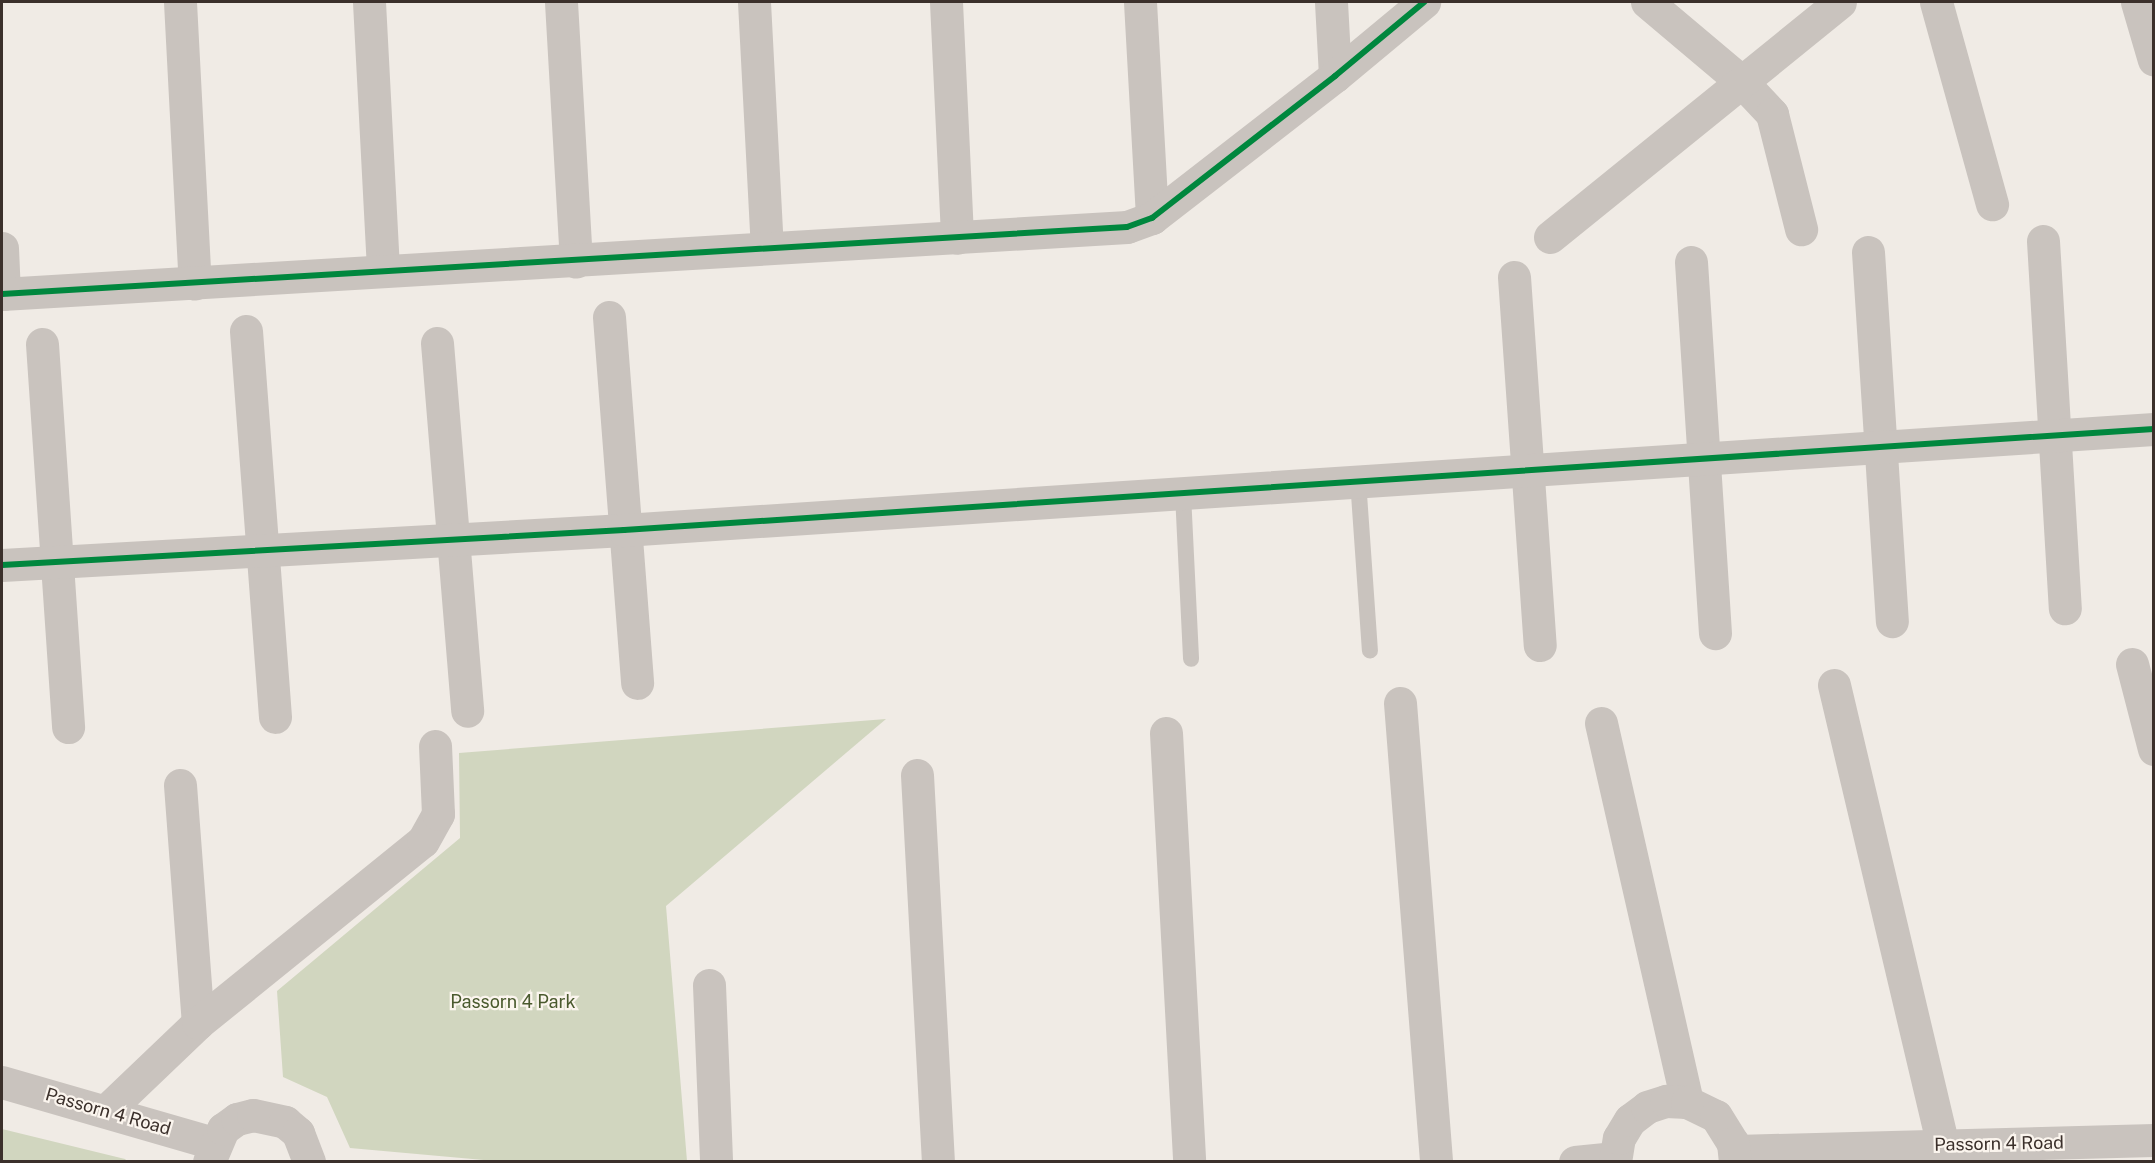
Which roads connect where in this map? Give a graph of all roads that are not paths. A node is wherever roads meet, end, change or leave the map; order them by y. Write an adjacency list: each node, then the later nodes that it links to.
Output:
1 (180, 2): 29 (street)
2 (369, 2): 27 (street)
3 (561, 2): 25 (street)
4 (754, 2): 23 (street)
5 (946, 2): 20 (street)
6 (1140, 2): 17 (street)
7 (1331, 2): 14 (street)
8 (1424, 2): 14 (street)
9 (1647, 2): 15 (street)
10 (1840, 2): 15 (street)
11 (1936, 2): 16 (street)
12 (2137, 2): 13 (street)
13 (2154, 60)
14 (1335, 76): 17 (street)
15 (1742, 82): 18 (street); 19 (street)
16 (1992, 204)
17 (1152, 218): 20 (street)
18 (1801, 229)
19 (1550, 237)
20 (957, 238): 23 (street)
21 (2043, 241): 36 (street)
22 (2, 248): 30 (street)
23 (766, 248): 25 (street)
24 (1868, 252): 37 (street)
25 (576, 262): 27 (street)
26 (1691, 262): 38 (street)
27 (383, 271): 29 (street)
28 (1514, 277): 39 (street)
29 (195, 284): 30 (street)
30 (3, 294)
31 (609, 317): 42 (street)
32 (246, 330): 44 (street)
33 (437, 343): 43 (street)
34 (42, 344): 45 (street)
35 (2154, 429): 36 (street)
36 (2056, 435): 37 (street); 47 (street)
37 (1882, 446): 38 (street); 48 (street)
38 (1704, 456): 39 (street); 49 (street)
39 (1527, 470): 40 (street); 50 (street)
40 (1358, 480): 41 (street); 51 (lane)
41 (1183, 494): 42 (street); 52 (lane)
42 (624, 530): 43 (street); 54 (street)
43 (452, 540): 44 (street); 57 (street)
44 (261, 549): 45 (street); 58 (street)
45 (57, 562): 46 (street); 60 (street)
46 (2, 565)
47 (2066, 608)
48 (1892, 621)
49 (1715, 633)
50 (1540, 645)
51 (1370, 651)
52 (1191, 659)
53 (2132, 664): 63 (street)
54 (637, 683)
55 (1834, 684): 72 (street)
56 (1400, 703): 80 (street)
57 (467, 711)
58 (275, 717)
59 (1601, 723): 69 (street)
60 (68, 727)
61 (1166, 733): 79 (street)
62 (435, 746): 67 (street)
63 (2154, 749)
64 (917, 775): 78 (street)
65 (180, 785): 67 (street)
66 (709, 985): 77 (street)
67 (198, 1023): 70 (street)
68 (2, 1082): 70 (street, Passorn 4 Road)
69 (1687, 1102): 74 (street, Passorn 4 Road); 75 (street, Passorn 4 Road)
70 (107, 1110): 73 (street, Passorn 4 Road)
71 (2154, 1140): 72 (street, Passorn 4 Road)
72 (1956, 1151): 74 (street, Passorn 4 Road)
73 (211, 1152): 76 (street)
74 (1736, 1156)
75 (1615, 1160): 81 (street, Passorn 4 Road)
76 (309, 1161)
77 (716, 1161)
78 (938, 1161)
79 (1189, 1161)
80 (1436, 1161)
81 (1575, 1161)

